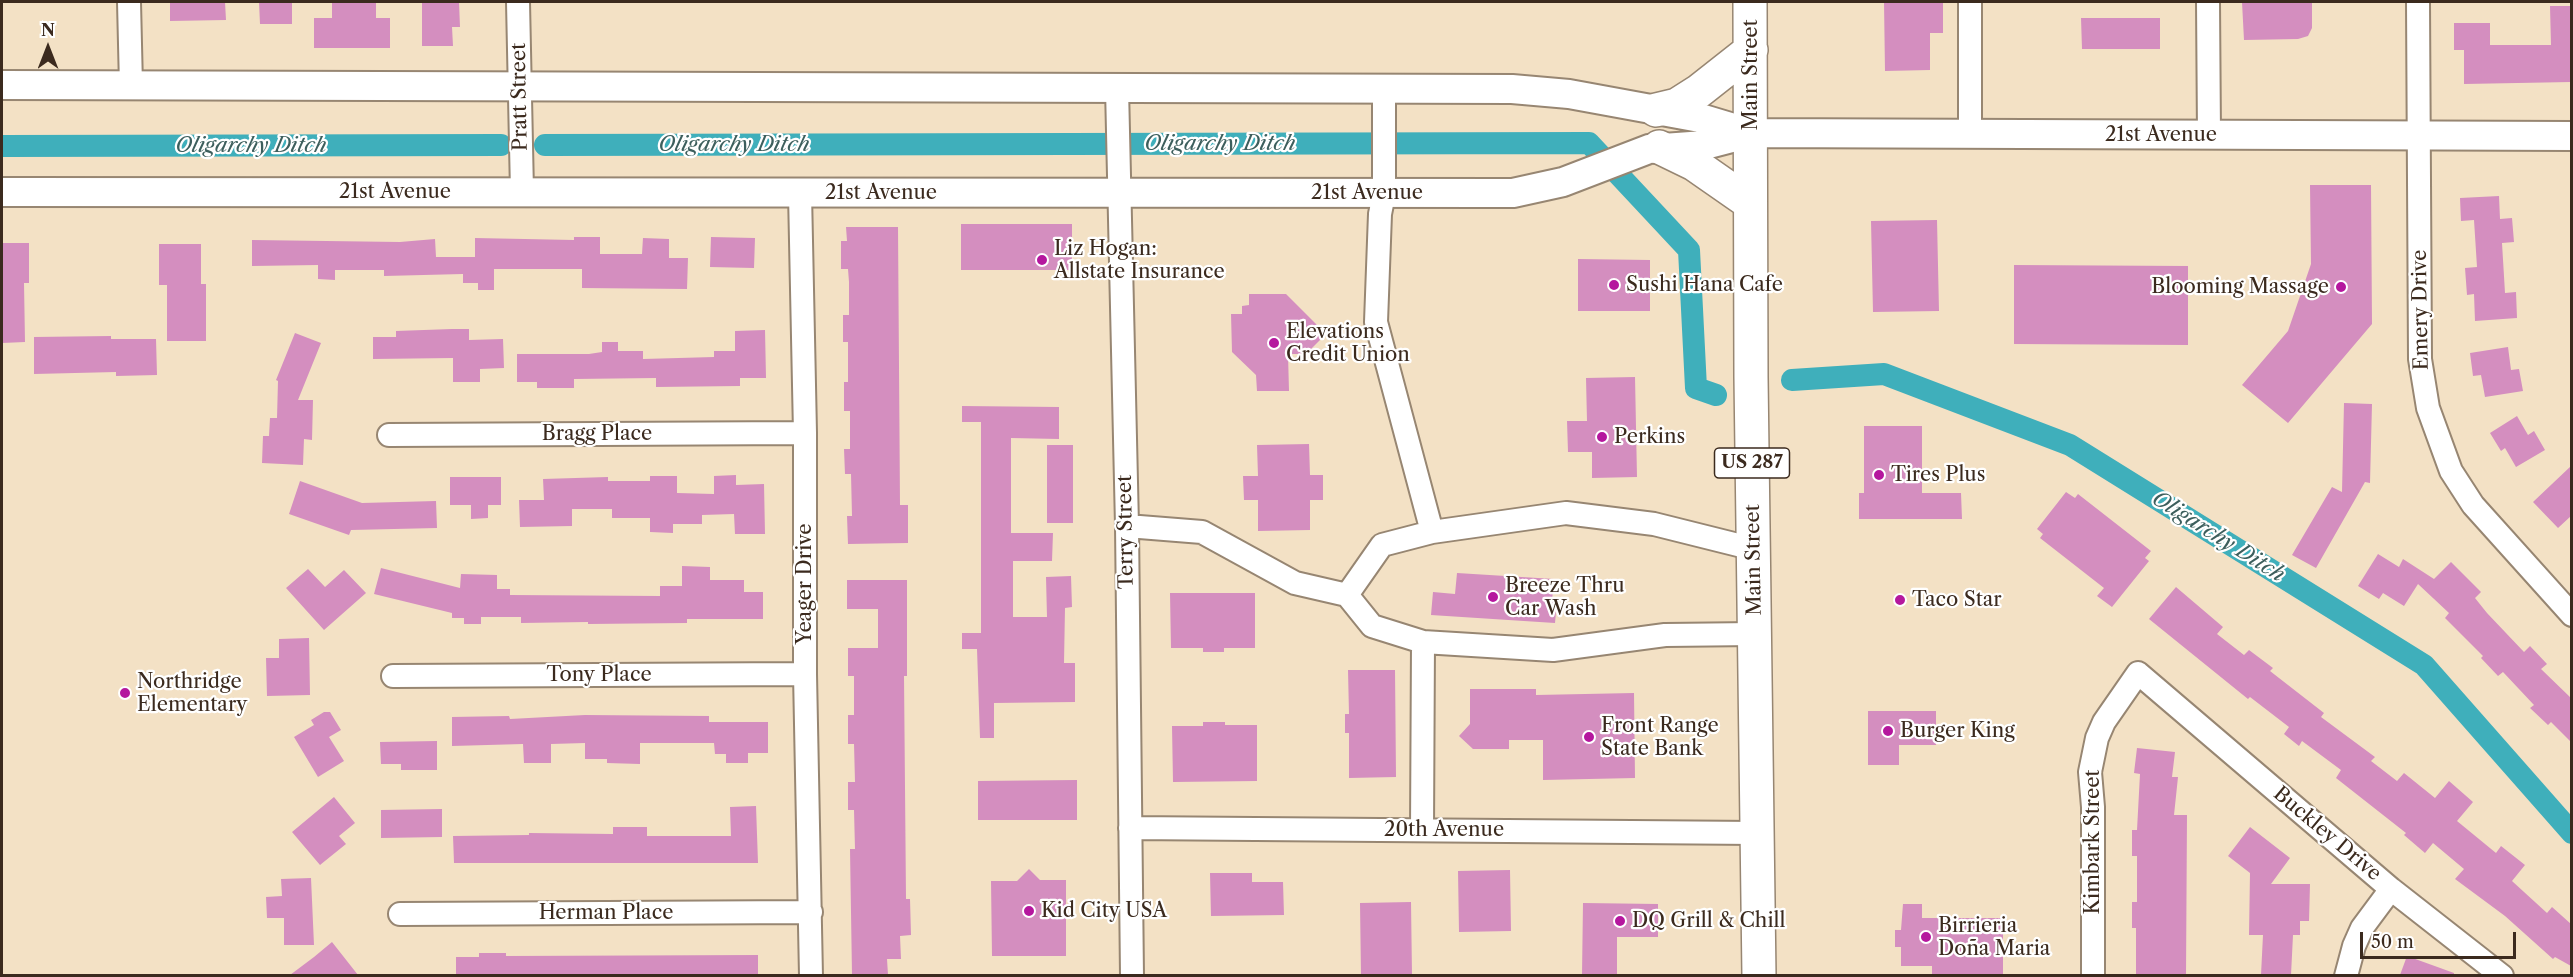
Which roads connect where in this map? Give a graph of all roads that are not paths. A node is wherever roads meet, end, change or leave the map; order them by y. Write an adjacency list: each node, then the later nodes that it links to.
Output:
1 (129, 2): 9 (street)
2 (519, 2): 10 (street, Pratt Street)
3 (1750, 2): 7 (highway, Main Street / US 287)
4 (1970, 2): 15 (street)
5 (2208, 2): 16 (street)
6 (2418, 2): 17 (street, Emery Drive)
7 (1751, 50): 13 (highway); 14 (highway, Main Street / US 287)
8 (2, 85): 9 (street, 21st Avenue)
9 (131, 86): 10 (street, 21st Avenue)
10 (520, 87): 11 (street, 21st Avenue); 21 (street, Pratt Street)
11 (1117, 88): 12 (street, 21st Avenue); 23 (street, Terry Street)
12 (1384, 88): 13 (street, 21st Avenue); 24 (street)
13 (1656, 110): 14 (street, 21st Avenue)
14 (1751, 133): 15 (street, 21st Avenue); 19 (street, 21st Avenue); 25 (highway, Main Street / US 287)
15 (1970, 134): 16 (street, 21st Avenue)
16 (2209, 135): 17 (street, 21st Avenue)
17 (2419, 136): 18 (street, 21st Avenue); 32 (street, Emery Drive)
18 (2571, 136)
19 (1659, 147): 24 (street, 21st Avenue); 25 (highway)
20 (2, 192): 21 (street, 21st Avenue)
21 (522, 192): 22 (street, 21st Avenue)
22 (800, 193): 23 (street, 21st Avenue); 26 (street, Yeager Drive)
23 (1118, 194): 24 (street, 21st Avenue); 28 (street, Terry Street)
24 (1384, 194): 29 (street)
25 (1750, 203): 30 (highway, Main Street / US 287)
26 (805, 433): 27 (street, Bragg Place); 35 (street, Yeager Drive)
27 (389, 435)
28 (1127, 526): 31 (street); 38 (street, Terry Street)
29 (1432, 532): 30 (street); 31 (street)
30 (1754, 549): 33 (highway, Main Street / US 287)
31 (1347, 595): 34 (street)
32 (2570, 610)
33 (1755, 634): 34 (street); 40 (highway, Main Street / US 287)
34 (1423, 642): 39 (street)
35 (805, 674): 36 (street, Tony Place); 42 (street, Yeager Drive)
36 (393, 676)
37 (2156, 689): 41 (street, Buckley Drive); 47 (street, Kimbark Street)
38 (1130, 828): 39 (street, 20th Avenue); 45 (street, Terry Street)
39 (1422, 830): 40 (street, 20th Avenue)
40 (1757, 833): 46 (highway, Main Street / US 287)
41 (2391, 888): 48 (street); 49 (street, Buckley Drive)
42 (811, 912): 43 (street, Herman Place); 44 (street, Yeager Drive)
43 (400, 914)
44 (812, 975)
45 (1132, 975)
46 (1759, 975)
47 (2093, 975)
48 (2346, 975)
49 (2502, 975)

